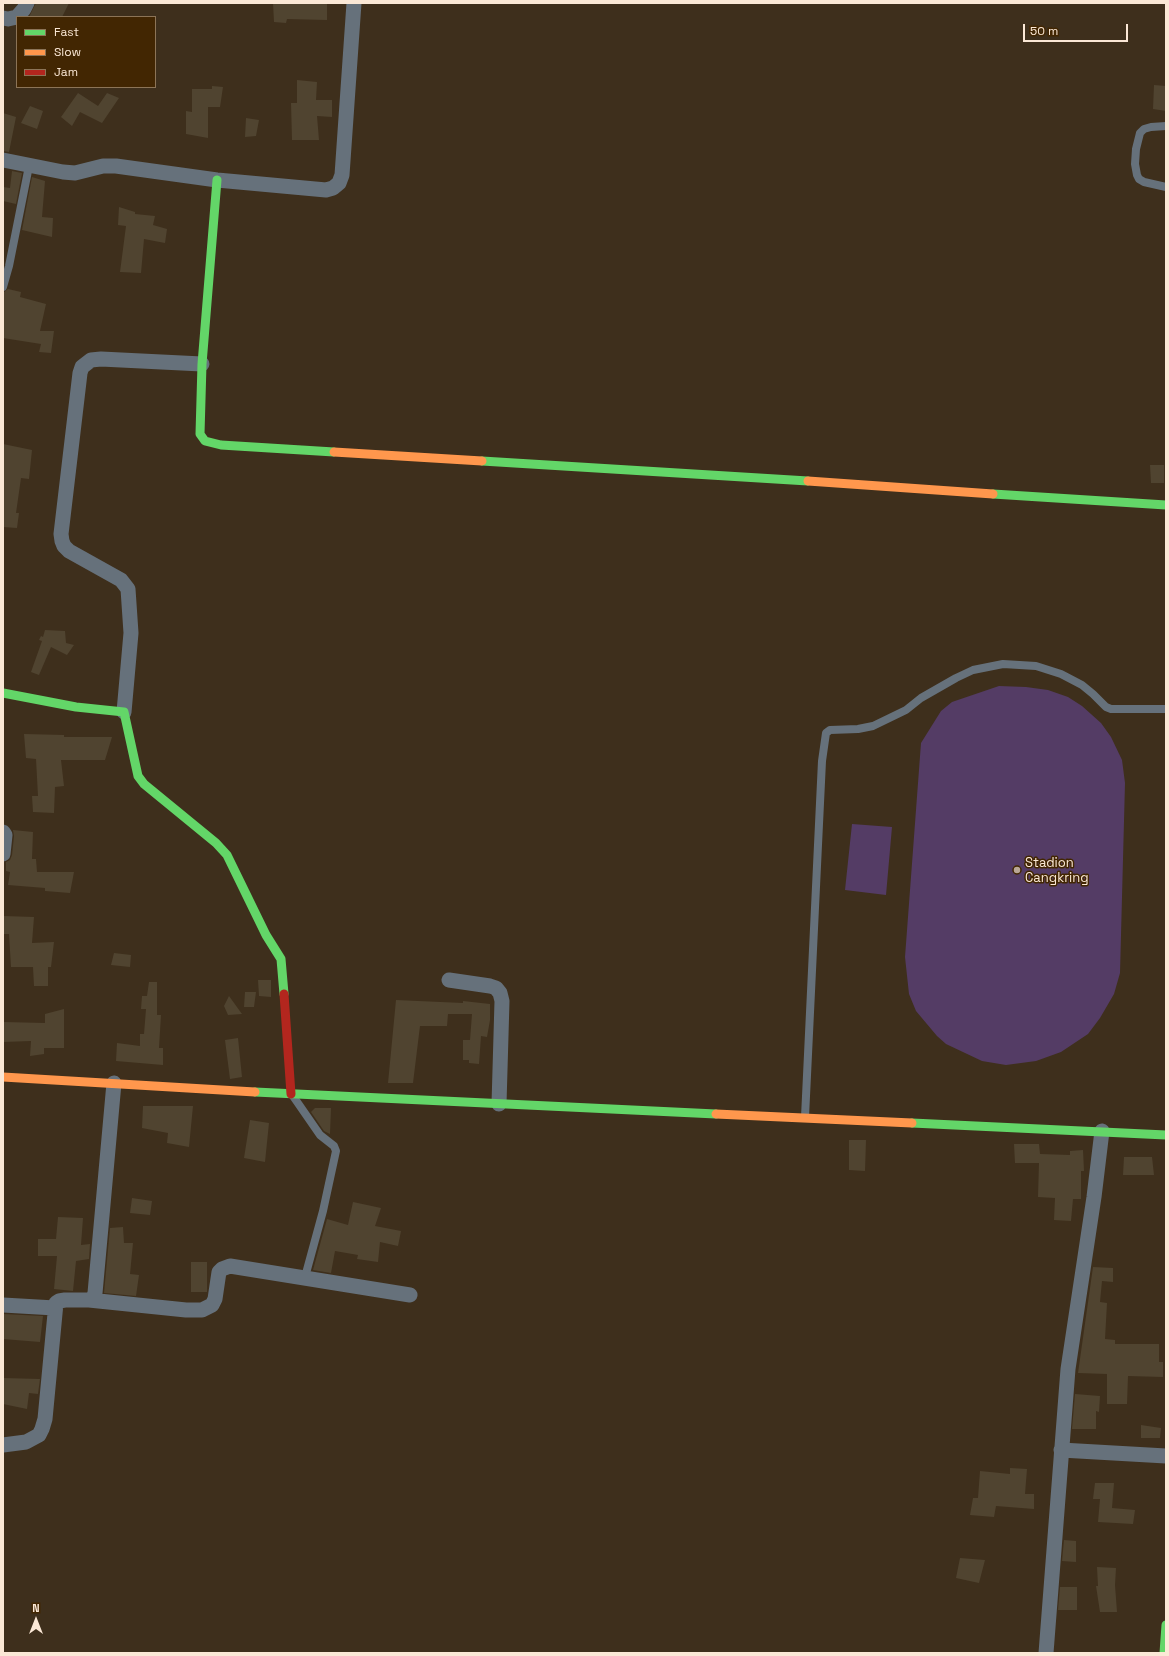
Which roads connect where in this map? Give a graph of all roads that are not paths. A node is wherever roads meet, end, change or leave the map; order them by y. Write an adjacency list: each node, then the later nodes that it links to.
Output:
1 (27, 3): 3 (street)
2 (354, 3): 9 (street)
3 (18, 16)
4 (16, 17): 5 (street)
5 (3, 18)
6 (1166, 126): 10 (lane)
7 (3, 160): 8 (street)
8 (29, 166): 9 (street); 11 (lane)
9 (217, 180): 12 (street)
10 (1166, 187)
11 (3, 287)
12 (202, 364): 13 (street); 16 (street)
13 (1166, 505)
14 (3, 693): 16 (street)
15 (1166, 709): 24 (lane)
16 (124, 712): 22 (street)
17 (3, 832): 18 (street)
18 (3, 854)
19 (449, 980): 23 (street)
20 (3, 1077): 21 (street)
21 (114, 1083): 22 (street); 29 (street)
22 (291, 1094): 23 (street); 27 (lane)
23 (499, 1104): 24 (street)
24 (805, 1118): 25 (street)
25 (1102, 1131): 26 (street); 33 (street)
26 (1166, 1135)
27 (305, 1277): 28 (street); 29 (street)
28 (410, 1295)
29 (89, 1300): 31 (street)
30 (3, 1305): 31 (street)
31 (55, 1308): 32 (street)
32 (3, 1444)
33 (1061, 1450): 34 (street); 36 (street)
34 (1166, 1456)
35 (1166, 1625): 37 (street)
36 (1046, 1653)
37 (1164, 1653)

